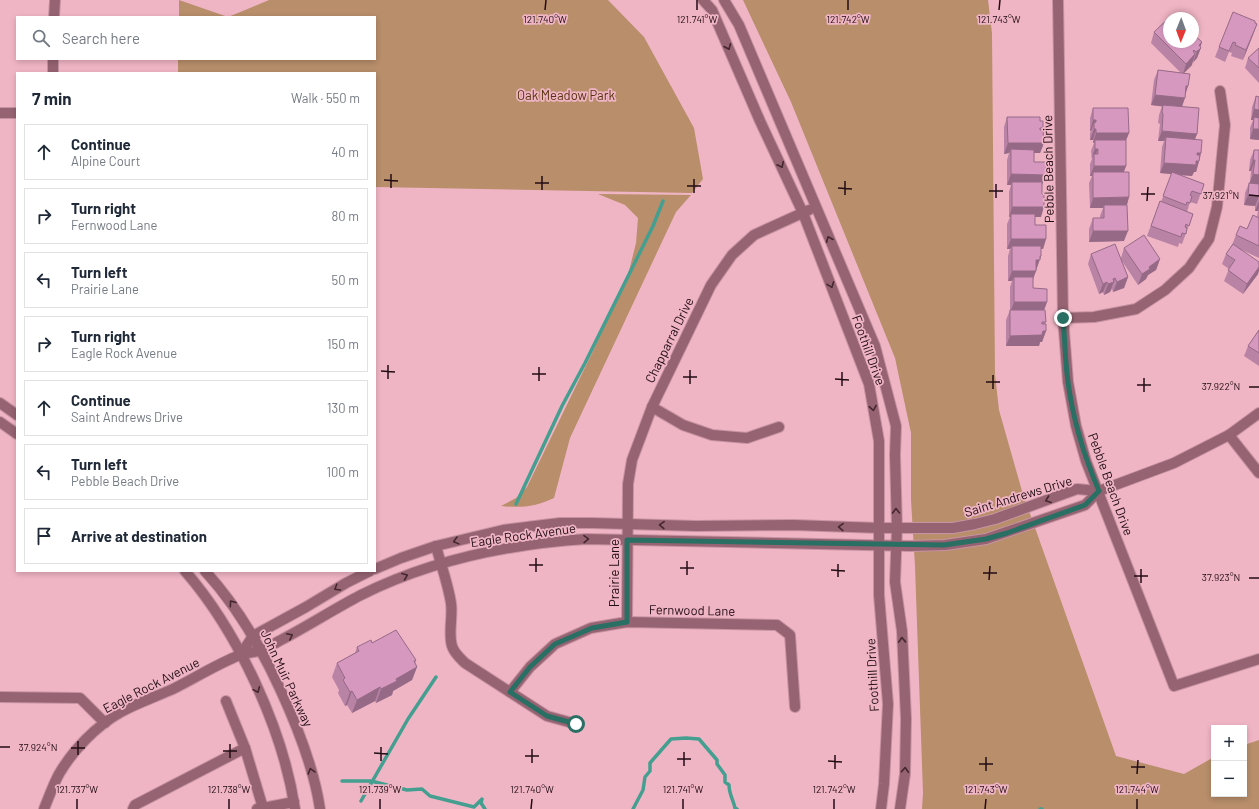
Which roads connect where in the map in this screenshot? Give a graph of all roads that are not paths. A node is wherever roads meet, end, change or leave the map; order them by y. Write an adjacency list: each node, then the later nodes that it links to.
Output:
1 (55, 0): 5 (street)
2 (703, 0): 12 (street, Foothill Drive, one-way to 12)
3 (724, 0): 11 (street, Foothill Drive)
4 (1058, 0): 13 (street, Pebble Beach Drive)
5 (54, 16)
6 (53, 60): 7 (street)
7 (53, 72)
8 (1220, 91): 13 (street)
9 (0, 112): 10 (street)
10 (16, 113)
11 (816, 207): 12 (street, Chapparral Drive); 26 (street, Foothill Drive, one-way to 11)
12 (803, 213): 15 (street, Chapparral Drive); 25 (street, Foothill Drive, one-way to 25)
13 (1063, 318): 23 (street, Pebble Beach Drive)
14 (0, 403): 17 (street)
15 (652, 408): 19 (street); 24 (street, Chapparral Drive)
16 (1259, 413): 21 (street, Saint Andrews Drive)
17 (16, 414)
18 (0, 422): 20 (street)
19 (779, 427)
20 (16, 433)
21 (1229, 435): 22 (street); 23 (street, Saint Andrews Drive)
22 (1259, 473)
23 (1099, 491): 26 (street, Saint Andrews Drive, one-way to 26); 29 (street, Saint Andrews Drive); 40 (street, Pebble Beach Drive)
24 (627, 524): 25 (street, Eagle Rock Avenue, one-way to 24); 27 (street, Prairie Lane); 30 (street, Eagle Rock Avenue, one-way to 30)
25 (880, 528): 26 (street, Saint Andrews Drive); 28 (street, Foothill Drive)
26 (897, 528): 29 (street, Foothill Drive)
27 (627, 540): 28 (street, Eagle Rock Avenue); 31 (street, Eagle Rock Avenue, one-way to 27); 36 (street, Prairie Lane)
28 (879, 545): 29 (street, Saint Andrews Drive); 53 (street, Foothill Drive)
29 (896, 545): 54 (street, Foothill Drive, one-way to 29)
30 (436, 546): 31 (street); 32 (street, Eagle Rock Avenue)
31 (441, 563): 38 (street, Eagle Rock Avenue, one-way to 31); 41 (street)
32 (376, 569)
33 (186, 572): 39 (street)
34 (206, 572): 37 (street, John Muir Parkway, one-way to 34)
35 (368, 572): 37 (street, Eagle Rock Avenue, one-way to 37)
36 (627, 622): 41 (street, Fernwood Lane); 44 (street, Fernwood Lane)
37 (253, 636): 38 (street, John Muir Parkway); 39 (street, Eagle Rock Avenue)
38 (261, 650): 39 (street, Eagle Rock Avenue); 52 (street, John Muir Parkway, one-way to 38)
39 (241, 654): 45 (street, Eagle Rock Avenue); 48 (street, one-way to 48)
40 (1259, 659)
41 (510, 692): 46 (street)
42 (0, 697): 45 (street)
43 (226, 701): 47 (street)
44 (795, 707)
45 (105, 723): 49 (street, Eagle Rock Avenue)
46 (576, 724)
47 (244, 748): 50 (street); 51 (street)
48 (295, 805): 51 (street)
49 (44, 809)
50 (133, 809)
51 (260, 809)
52 (320, 809)
53 (881, 809)
54 (900, 809)

